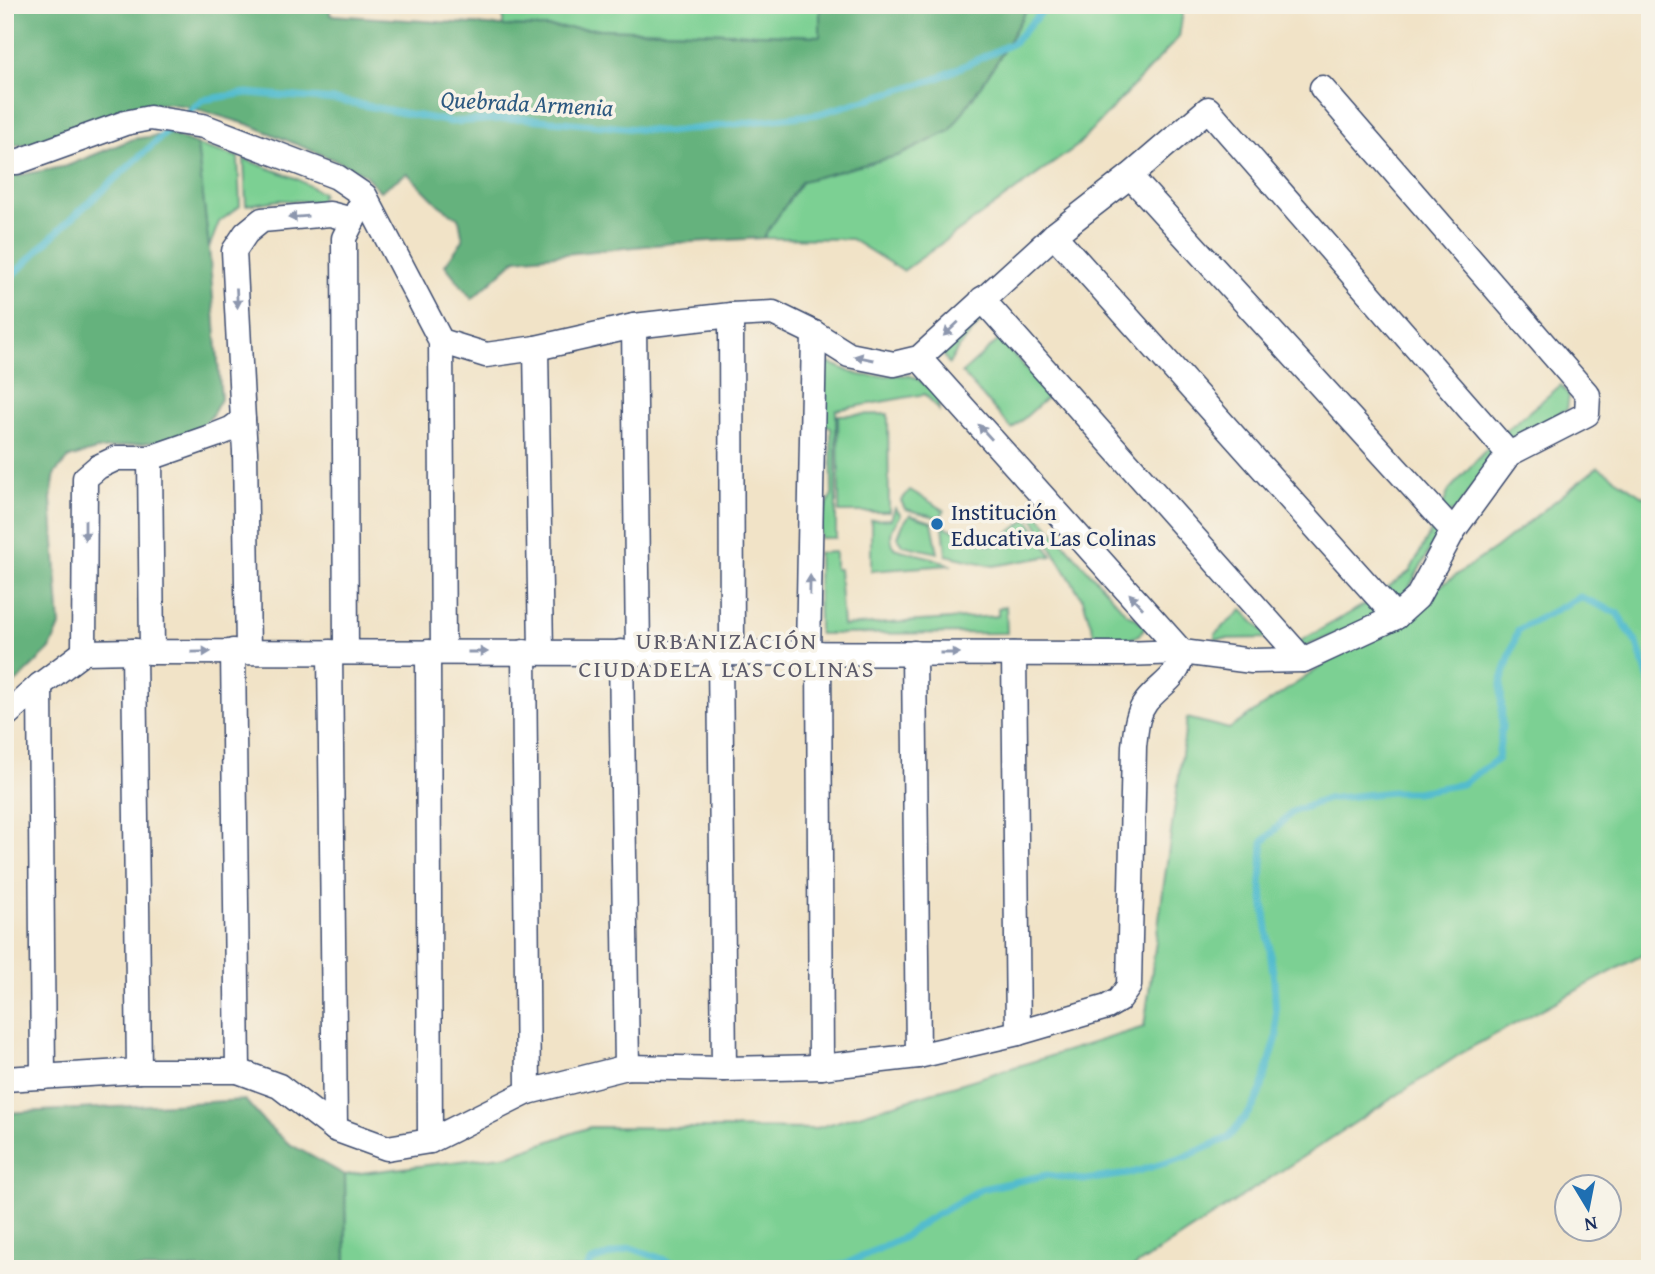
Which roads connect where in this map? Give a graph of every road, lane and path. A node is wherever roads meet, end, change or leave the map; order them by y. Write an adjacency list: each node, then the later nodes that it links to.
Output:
1 (1322, 88): 15 (street)
2 (5, 162): 4 (street)
3 (1130, 176): 6 (street); 15 (street); 17 (street)
4 (365, 196): 5 (street); 11 (street)
5 (353, 220): 14 (street, one-way to 14); 22 (street)
6 (1054, 235): 7 (street); 18 (street)
7 (982, 299): 13 (street, one-way to 13); 31 (street)
8 (731, 315): 9 (street); 10 (street); 27 (street)
9 (634, 326): 12 (street); 25 (street)
10 (814, 333): 13 (street, one-way to 10); 28 (street, one-way to 10)
11 (440, 341): 12 (street); 23 (street)
12 (536, 348): 24 (street)
13 (919, 358): 26 (street, one-way to 13)
14 (243, 420): 16 (street); 19 (street)
15 (1509, 454): 17 (street)
16 (150, 458): 20 (street, one-way to 20); 21 (street)
17 (1453, 531): 18 (street)
18 (1396, 617): 31 (street)
19 (240, 651): 21 (street, one-way to 19); 22 (street); 40 (street)
20 (84, 652): 21 (street); 32 (street)
21 (143, 652): 39 (street)
22 (338, 652): 23 (street); 44 (street)
23 (435, 652): 24 (street, one-way to 24); 45 (street)
24 (532, 652): 25 (street); 43 (street)
25 (630, 652): 27 (street); 36 (street)
26 (1182, 652): 30 (street); 31 (street); 34 (street)
27 (726, 653): 28 (street); 38 (street)
28 (813, 653): 29 (street); 37 (street)
29 (915, 653): 30 (street, one-way to 30); 35 (street)
30 (1014, 654): 34 (street)
31 (1303, 660)
32 (40, 685): 33 (street); 41 (street)
33 (5, 716)
34 (1018, 1033): 35 (street)
35 (918, 1056): 37 (street)
36 (627, 1067): 38 (street); 43 (street)
37 (821, 1068): 38 (street)
38 (724, 1069)
39 (139, 1071): 40 (street); 41 (street)
40 (238, 1071): 44 (street)
41 (43, 1077): 42 (street)
42 (5, 1079)
43 (528, 1092): 45 (street)
44 (335, 1129): 45 (street)
45 (430, 1141)

